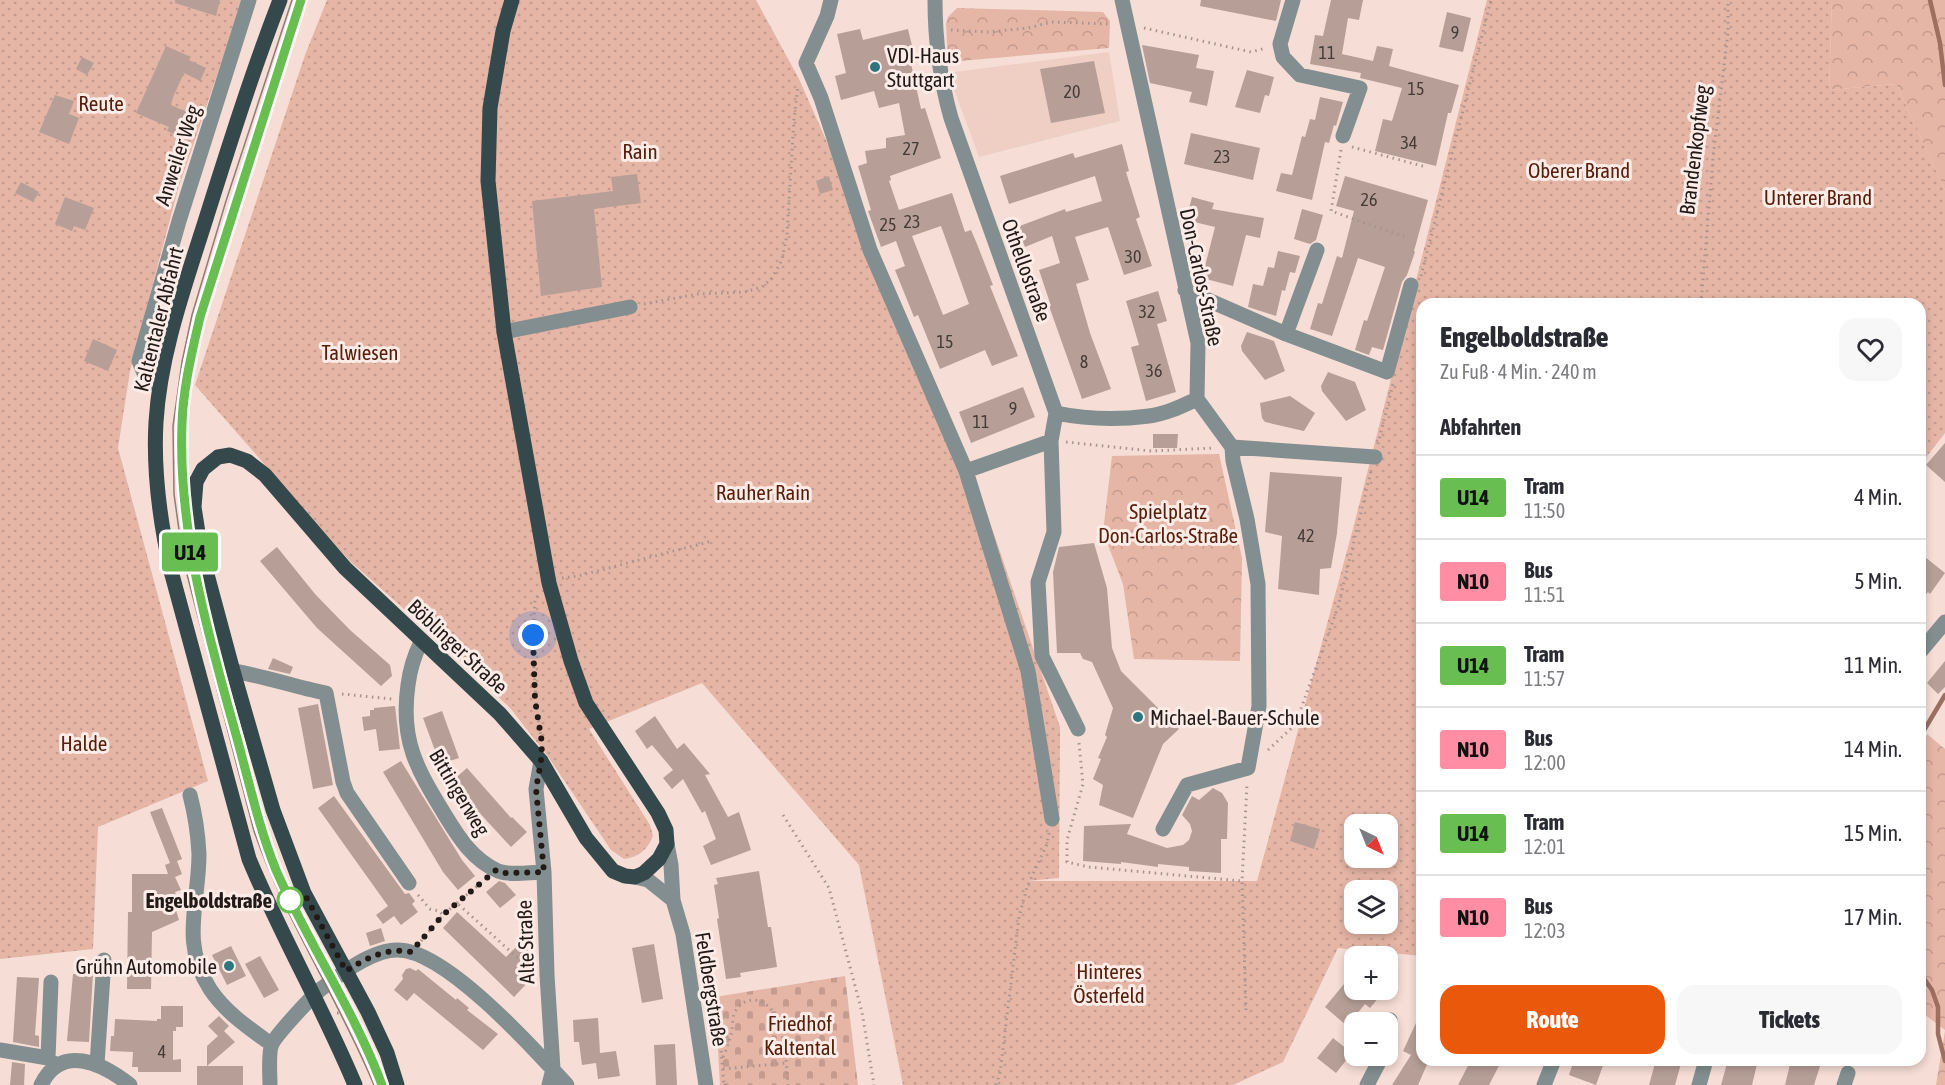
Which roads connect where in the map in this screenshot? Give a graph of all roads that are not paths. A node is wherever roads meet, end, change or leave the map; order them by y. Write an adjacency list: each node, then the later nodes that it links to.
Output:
1 (249, 0): 16 (street, Anweiler Weg)
2 (280, 0): 16 (main road, Kaltentaler Abfahrt)
3 (512, 0): 14 (main road)
4 (831, 0): 5 (street); 22 (street)
5 (837, 0)
6 (935, 0): 18 (street, Othellostraße)
7 (1122, 0): 12 (street, Don-Carlos-Straße)
8 (1293, 0): 9 (street)
9 (1342, 140)
10 (1317, 250): 15 (street)
11 (1415, 286): 15 (street)
12 (1185, 290): 15 (street); 17 (street, Don-Carlos-Straße)
13 (630, 307): 14 (street)
14 (504, 332): 32 (main road)
15 (1286, 334)
16 (159, 388): 40 (main road, Kaltentaler Abfahrt)
17 (1197, 399): 18 (street); 20 (street)
18 (1056, 413): 19 (street)
19 (1052, 441): 22 (street); 27 (street)
20 (1232, 447): 21 (street); 31 (street)
21 (1375, 457)
22 (966, 471): 30 (street)
23 (1945, 622): 25 (street)
24 (421, 642): 26 (main road, Böblinger Straße); 28 (main road, Böblinger Straße); 33 (street, Bittingerweg)
25 (1926, 645)
26 (233, 671): 35 (street); 38 (main road, Böblinger Straße)
27 (1078, 729)
28 (541, 761): 33 (street, Alte Straße); 34 (main road, Böblinger Straße)
29 (190, 795): 41 (street)
30 (1052, 819)
31 (1163, 829)
32 (667, 844): 34 (main road); 36 (street, Feldbergstraße)
33 (544, 872): 48 (street, Alte Straße)
34 (635, 877): 36 (street)
35 (409, 883)
36 (673, 900): 56 (street, Feldbergstraße)
37 (104, 960): 44 (street)
38 (346, 971): 40 (street); 48 (street); 53 (main road, Böblinger Straße)
39 (51, 982): 43 (street)
40 (314, 995): 41 (street); 52 (main road)
41 (272, 1044): 51 (street)
42 (0, 1050): 43 (street)
43 (52, 1062): 44 (street); 49 (street)
44 (97, 1064): 50 (street)
45 (1377, 1066): 57 (street)
46 (1552, 1066): 58 (street)
47 (1704, 1066): 59 (street)
48 (553, 1069): 54 (street, Alte Straße); 55 (street)
49 (41, 1085)
50 (130, 1085)
51 (270, 1085)
52 (355, 1085)
53 (397, 1085)
54 (549, 1085)
55 (567, 1085)
56 (706, 1085)
57 (1367, 1085)
58 (1544, 1085)
59 (1699, 1085)

